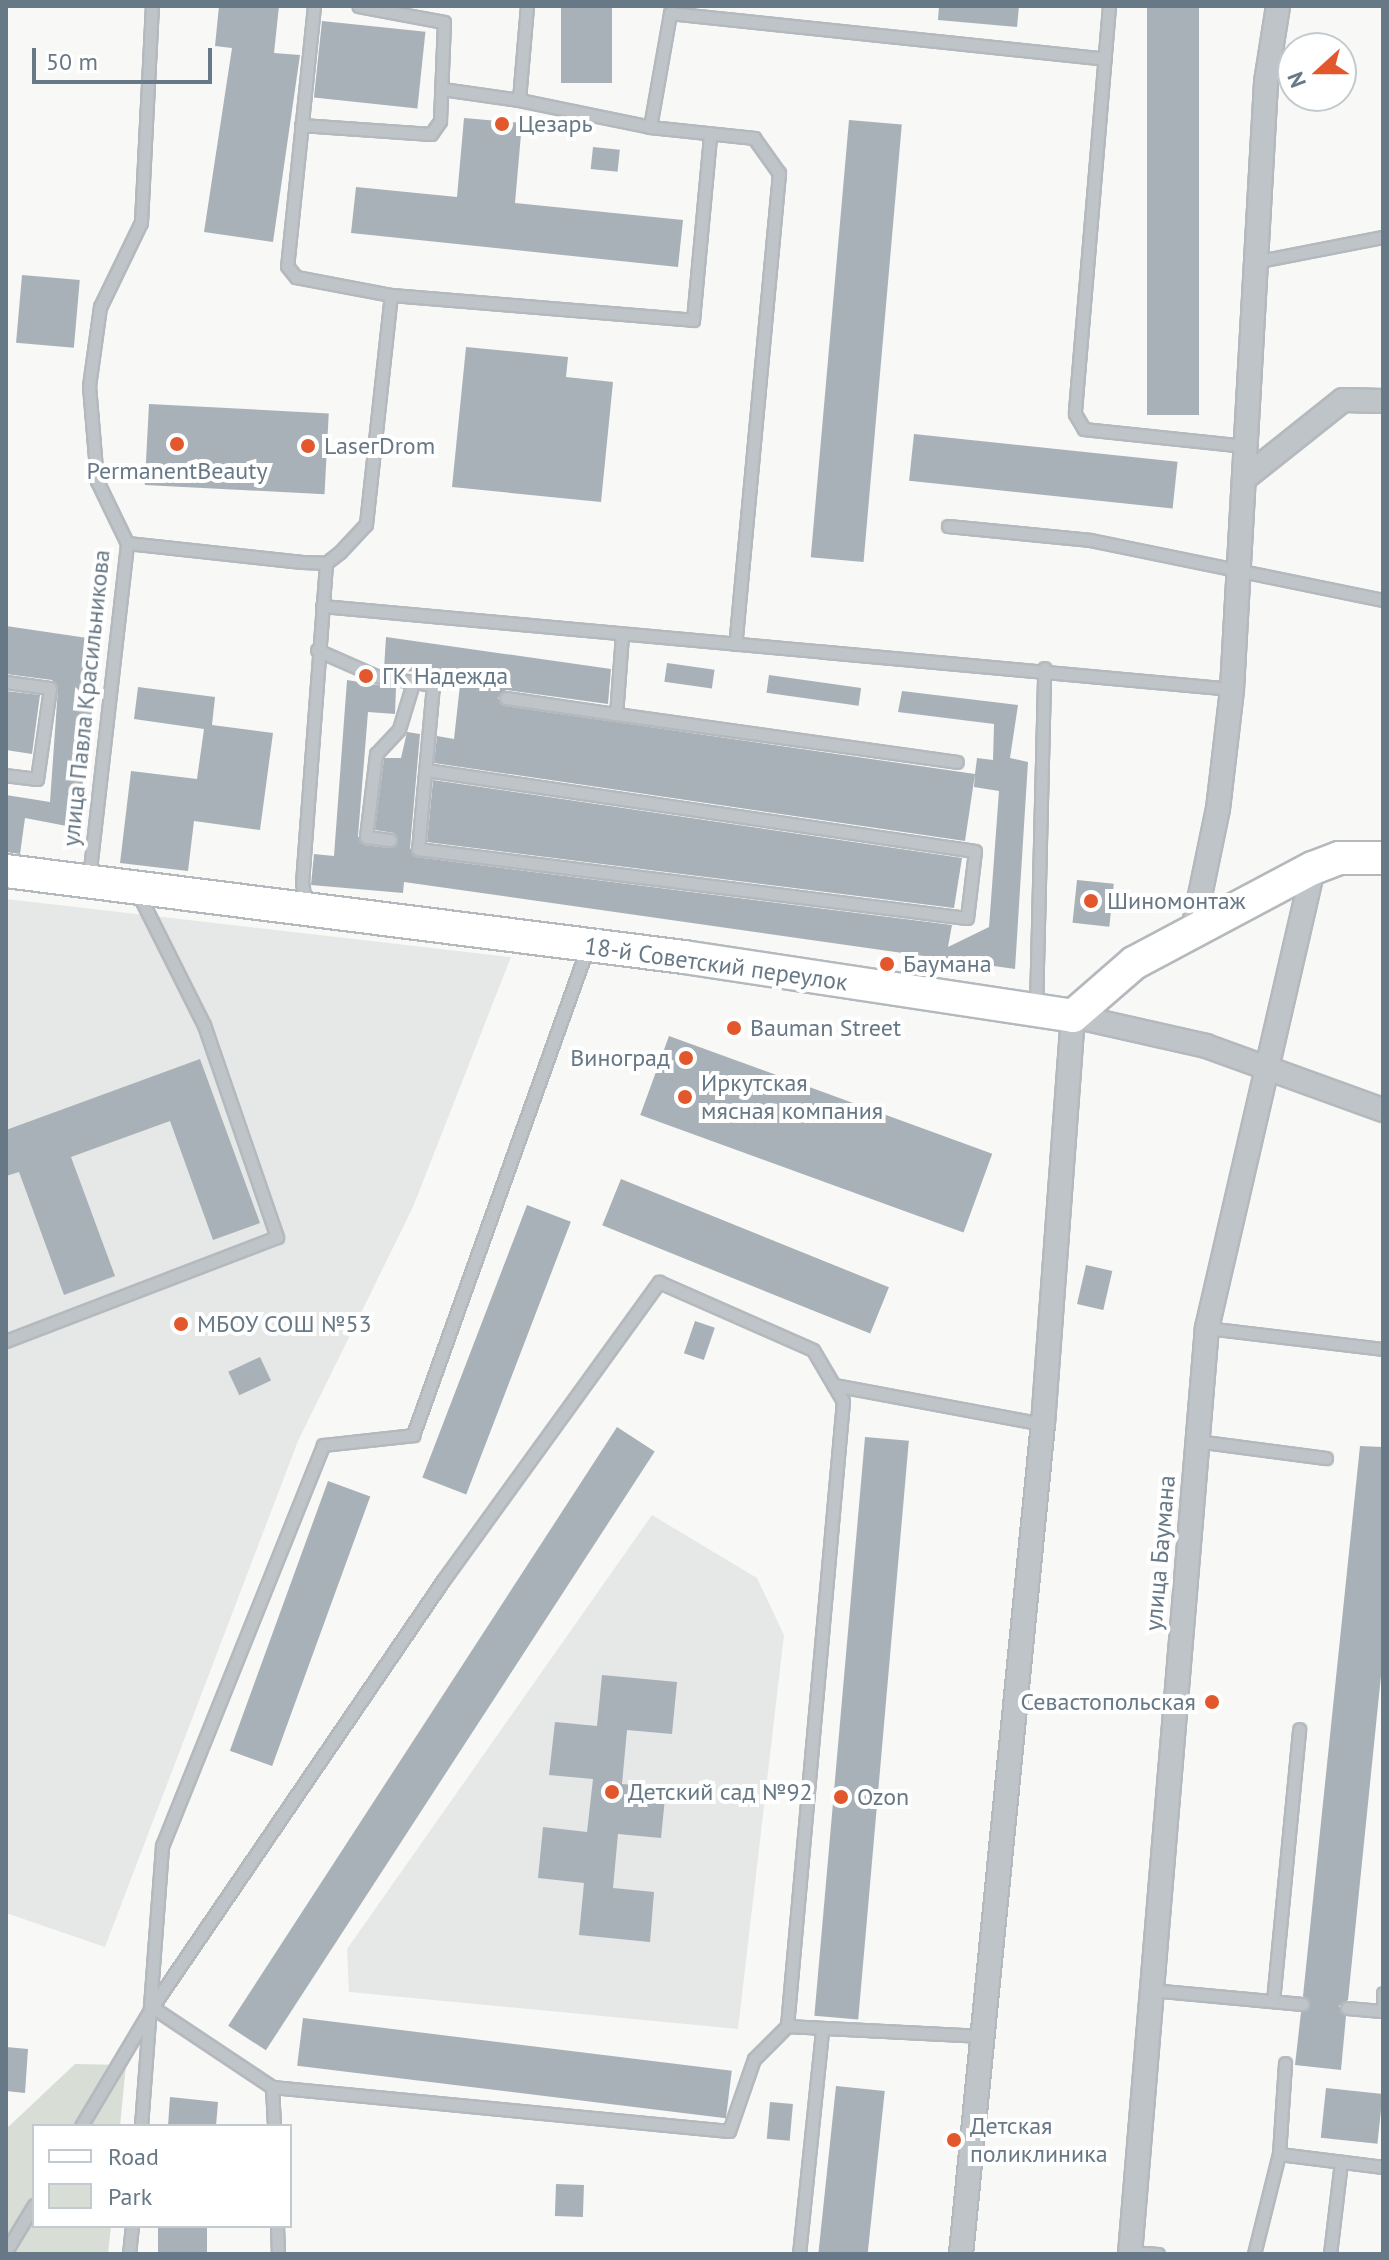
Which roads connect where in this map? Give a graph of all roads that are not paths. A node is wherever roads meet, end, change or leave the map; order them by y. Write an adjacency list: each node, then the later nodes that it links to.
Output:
1 (152, 6): 20 (lane, улица Павла Красильникова)
2 (314, 6): 10 (lane)
3 (358, 6): 8 (lane)
4 (527, 6): 9 (lane)
5 (1109, 6): 7 (lane)
6 (1278, 6): 14 (street)
7 (1105, 59): 11 (lane); 17 (lane)
8 (442, 89): 9 (lane); 10 (lane)
9 (519, 100): 11 (lane)
10 (301, 125): 15 (lane)
11 (650, 127): 12 (lane)
12 (710, 136): 15 (lane); 26 (lane)
13 (1383, 237): 14 (lane)
14 (1259, 261): 17 (street)
15 (391, 295): 21 (lane)
16 (1383, 401): 18 (street)
17 (1247, 446): 18 (street)
18 (1245, 478): 22 (street)
19 (948, 526): 22 (lane)
20 (127, 543): 21 (lane); 41 (lane, улица Павла Красильникова)
21 (326, 563): 24 (lane)
22 (1239, 571): 23 (lane); 31 (street)
23 (1383, 600)
24 (322, 606): 25 (lane); 27 (lane)
25 (622, 635): 26 (lane); 33 (lane)
26 (735, 644): 28 (lane)
27 (317, 650): 30 (lane); 43 (lane)
28 (1044, 668): 31 (lane); 46 (lane)
29 (6, 682): 36 (lane)
30 (413, 683): 35 (lane); 37 (lane)
31 (1232, 689): 44 (street)
32 (506, 698): 33 (lane)
33 (616, 714): 34 (lane)
34 (957, 762)
35 (426, 770): 35 (lane)
36 (6, 775)
37 (390, 840)
38 (1383, 858): 39 (street)
39 (1313, 868): 44 (street); 48 (street, улица Баумана)
40 (6, 871): 41 (street, 18-й Советский переулок)
41 (88, 883): 42 (street, 18-й Советский переулок)
42 (136, 889): 43 (street, 18-й Советский переулок); 51 (lane)
43 (307, 911): 45 (street, 18-й Советский переулок)
44 (1192, 934): 47 (street)
45 (588, 946): 46 (street, 18-й Советский переулок); 62 (lane)
46 (1035, 1010): 47 (street, 18-й Советский переулок)
47 (1073, 1016): 48 (street); 54 (street)
48 (1268, 1068): 49 (street); 50 (street, улица Баумана)
49 (1383, 1110)
50 (1207, 1328): 52 (lane); 55 (street, улица Баумана)
51 (6, 1341)
52 (1383, 1349)
53 (834, 1385): 54 (lane); 62 (lane); 65 (lane)
54 (1043, 1424): 67 (street)
55 (1195, 1441): 56 (lane); 58 (street, улица Баумана)
56 (1326, 1458)
57 (1299, 1729): 60 (lane)
58 (1151, 1990): 60 (lane); 80 (street, улица Баумана)
59 (1383, 1993): 64 (lane)
60 (1273, 2001): 61 (lane)
61 (1302, 2004)
62 (152, 2007): 69 (lane); 70 (lane); 71 (lane)
63 (1347, 2008): 64 (lane)
64 (1382, 2011)
65 (787, 2026): 66 (lane); 69 (lane)
66 (822, 2031): 67 (lane); 83 (lane)
67 (982, 2036): 84 (street)
68 (1285, 2063): 73 (lane)
69 (272, 2087): 72 (lane)
70 (82, 2124)
71 (141, 2124)
72 (274, 2124)
73 (1279, 2154): 74 (lane); 86 (lane)
74 (1341, 2162): 75 (lane); 87 (lane)
75 (1383, 2167)
76 (32, 2208): 79 (lane)
77 (132, 2228): 81 (lane)
78 (277, 2228): 82 (lane)
79 (6, 2251)
80 (1130, 2253): 85 (lane)
81 (129, 2254)
82 (278, 2254)
83 (799, 2254)
84 (961, 2254)
85 (1158, 2254)
86 (1254, 2254)
87 (1330, 2254)

